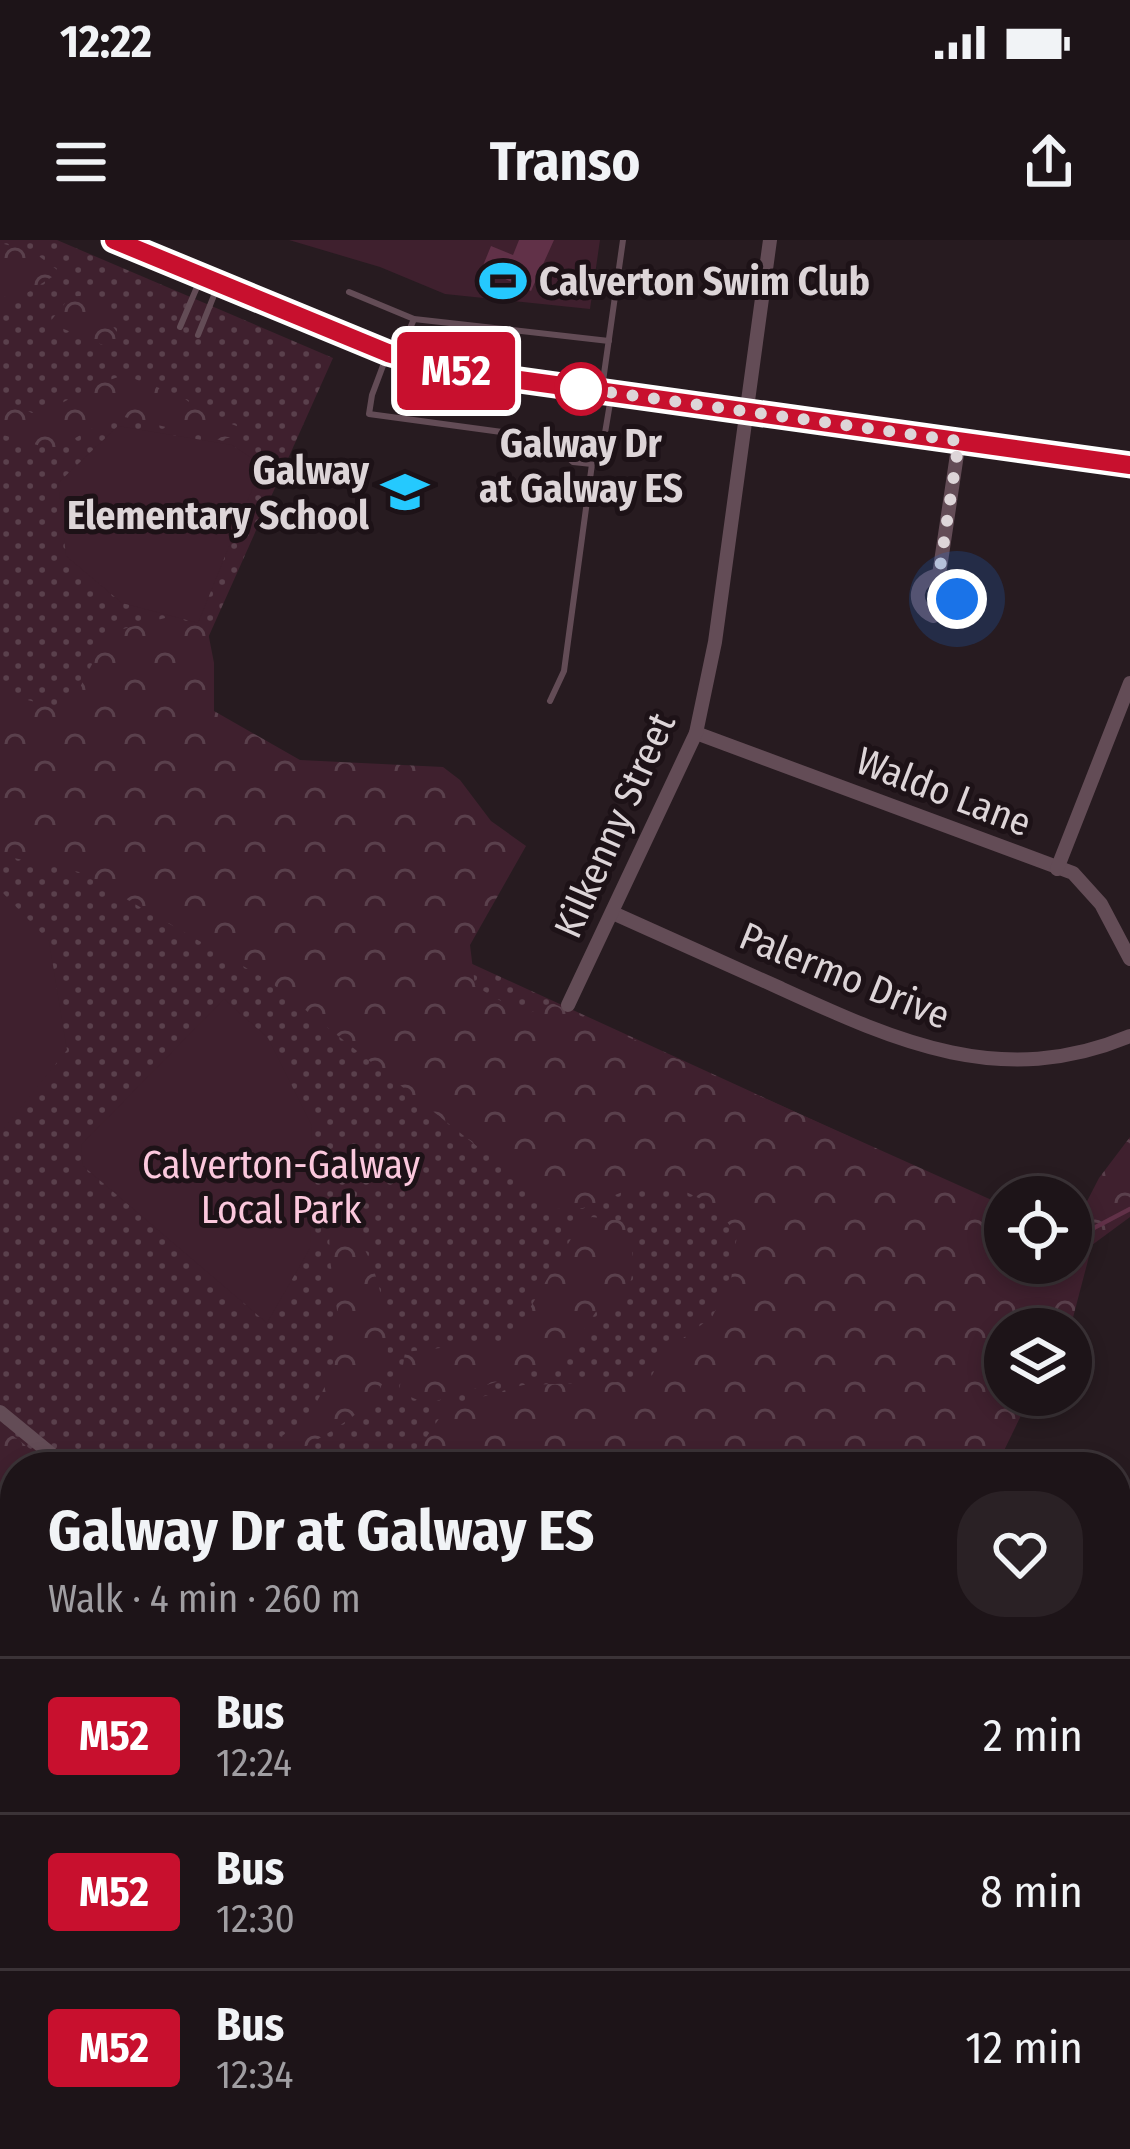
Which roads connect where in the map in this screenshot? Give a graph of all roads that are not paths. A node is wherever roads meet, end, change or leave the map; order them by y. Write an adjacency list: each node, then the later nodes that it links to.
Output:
1 (113, 240): 4 (street)
2 (623, 240): 9 (lane)
3 (770, 240): 12 (street, Kilkenny Street)
4 (210, 280): 7 (lane); 8 (lane); 10 (street)
5 (349, 292): 6 (lane)
6 (415, 319): 9 (lane); 10 (lane)
7 (179, 327)
8 (198, 334)
9 (609, 341): 11 (lane)
10 (393, 355): 11 (street); 14 (lane)
11 (606, 392): 12 (street); 14 (lane)
12 (746, 411): 13 (street); 19 (street, Kilkenny Street)
13 (959, 441): 15 (street); 16 (street)
14 (592, 464): 18 (lane)
15 (1130, 465)
16 (939, 575)
17 (1130, 682): 20 (street)
18 (550, 701)
19 (696, 734): 20 (street, Waldo Lane); 21 (street, Kilkenny Street)
20 (1057, 868): 22 (street, Waldo Lane)
21 (613, 913): 23 (street, Kilkenny Street); 24 (street, Palermo Drive)
22 (1130, 959)
23 (568, 1005)
24 (1130, 1036)
25 (0, 1412): 26 (street)
26 (49, 1452)

